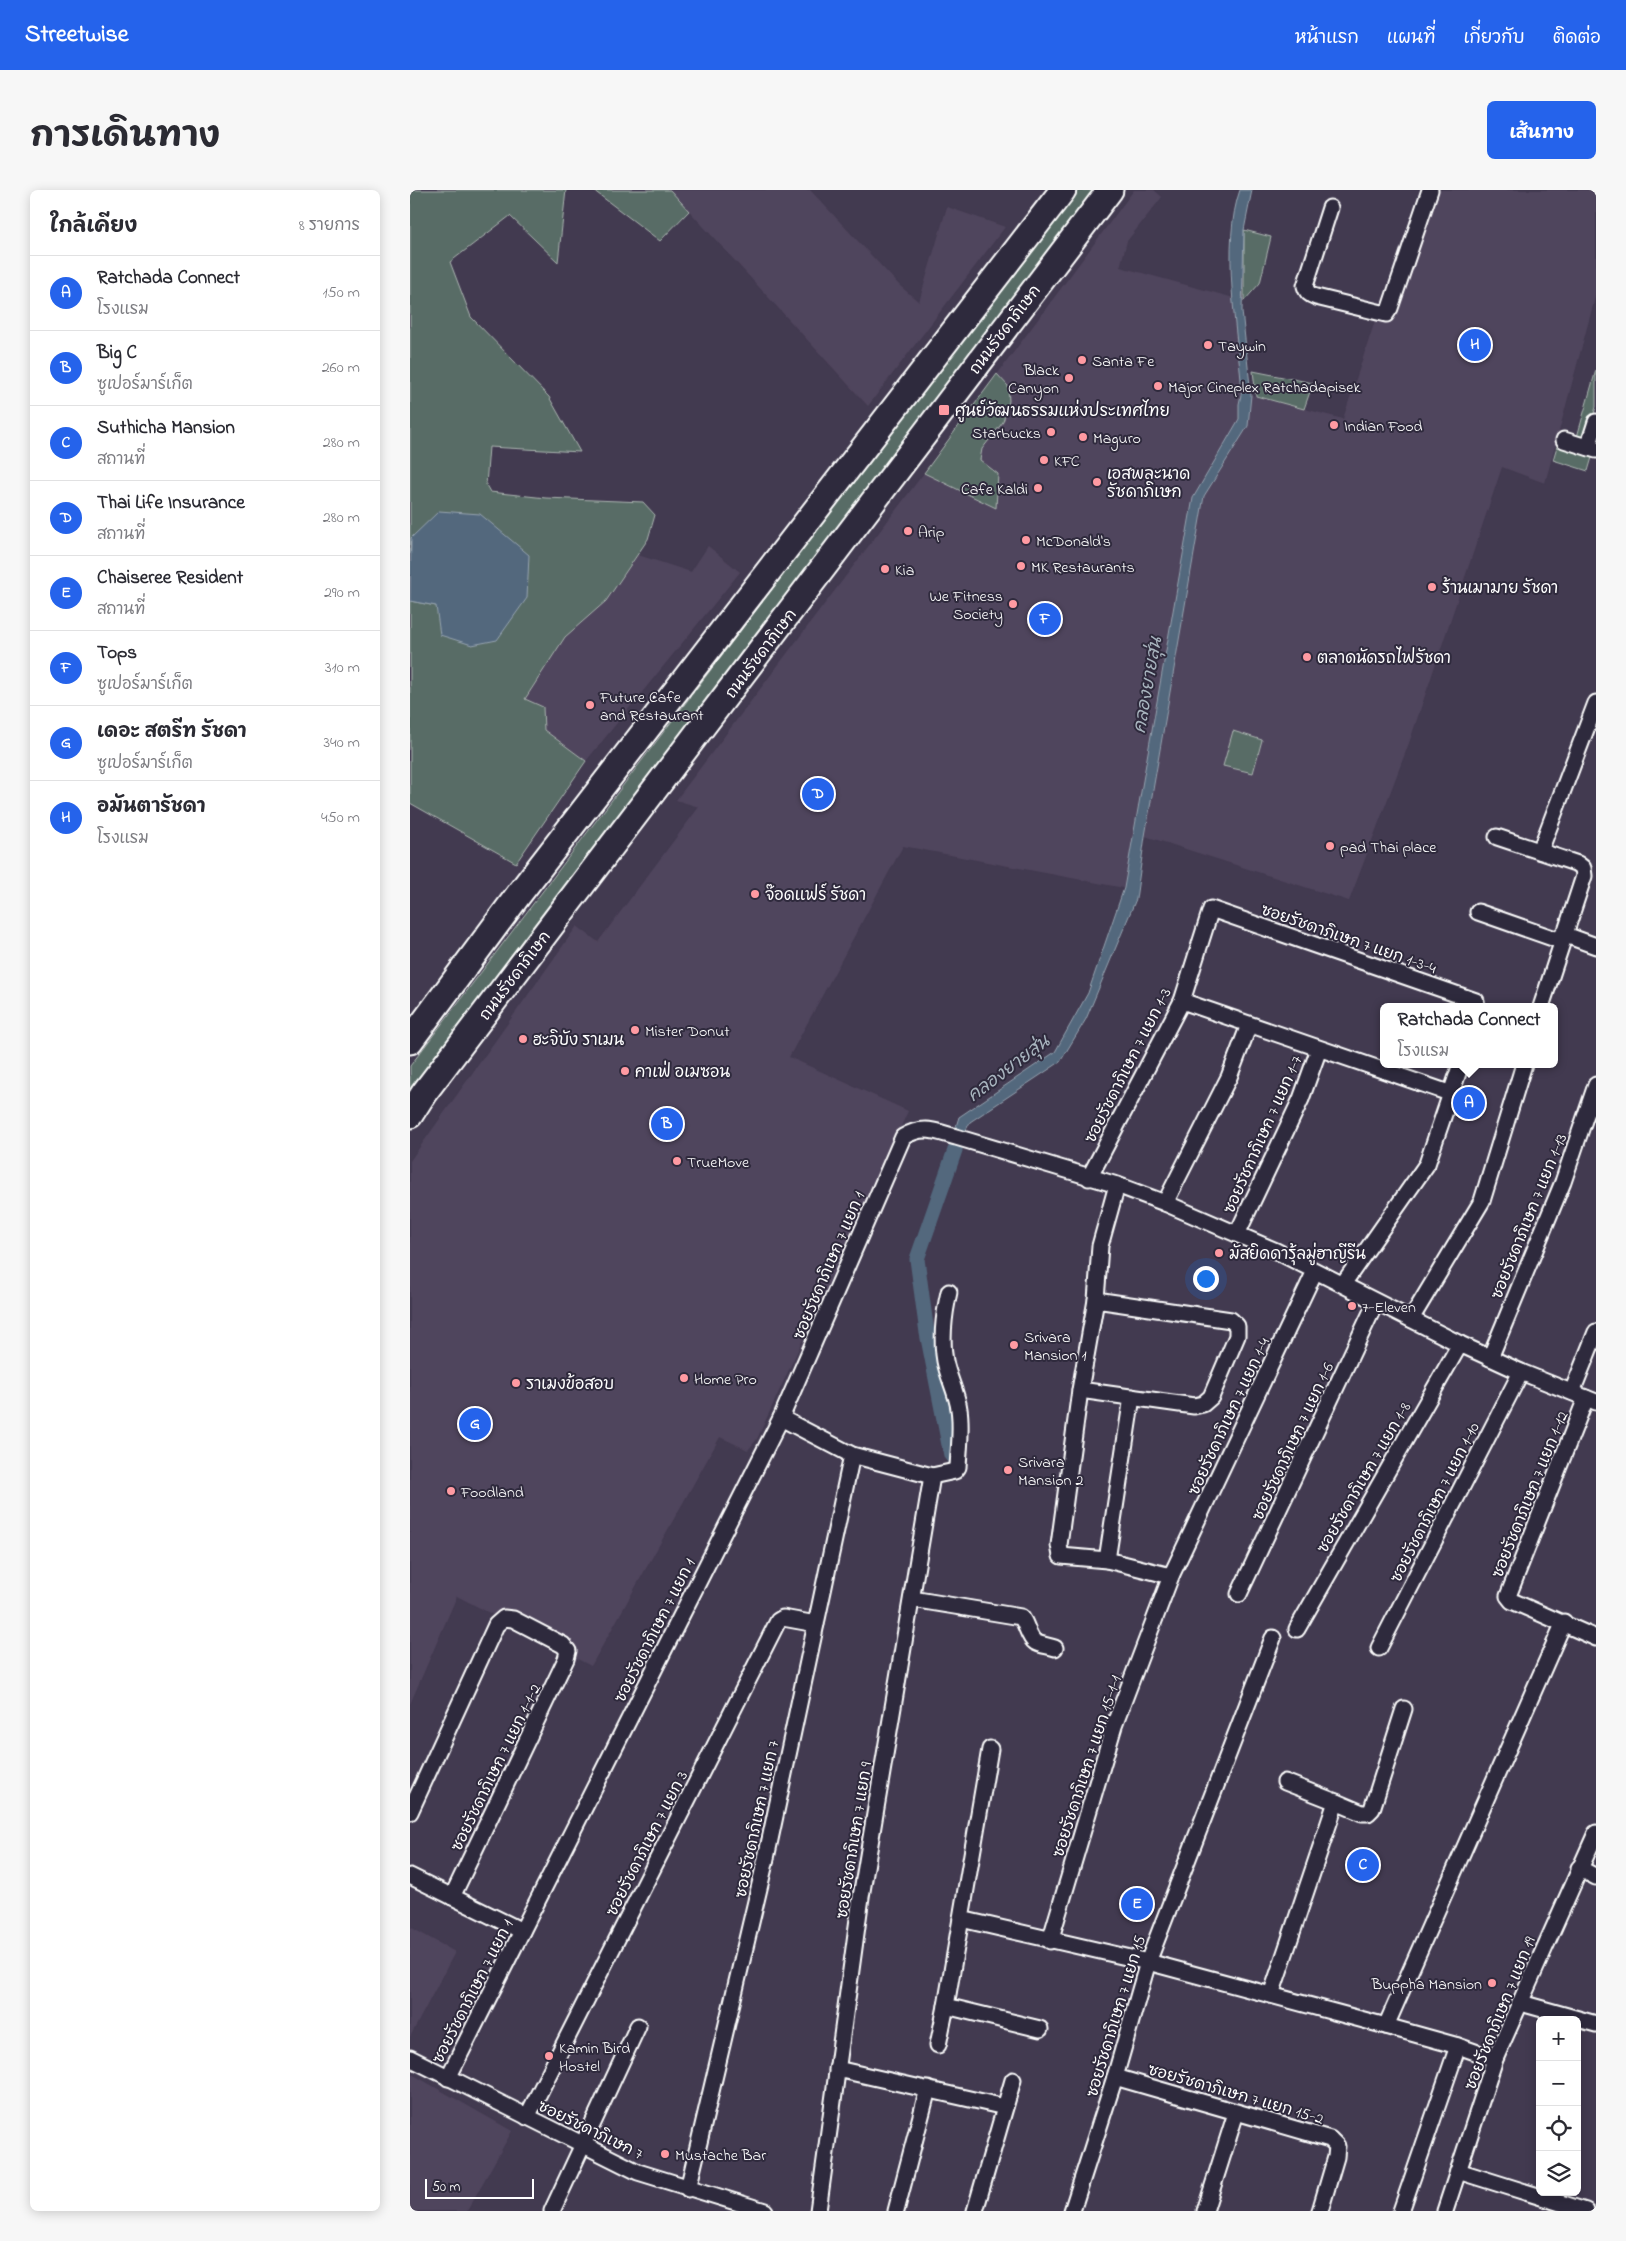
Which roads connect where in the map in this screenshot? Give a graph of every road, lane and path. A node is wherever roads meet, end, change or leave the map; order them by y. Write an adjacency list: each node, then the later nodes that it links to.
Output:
1 (1063, 190): 19 (main road)
2 (1110, 190): 25 (main road, ถนนรัชดาภิเษก)
3 (1430, 190): 4 (street)
4 (1330, 208)
5 (1596, 422): 7 (street)
6 (1564, 440): 7 (street)
7 (1592, 448)
8 (1596, 703): 10 (street)
9 (1497, 837): 10 (street)
10 (1540, 851): 13 (street)
11 (1211, 909): 15 (street, ซอยรัชดาภิเษก 7 แยก 1-3); 16 (street, ซอยรัชดาภิเษก 7 แยก 1-3-4)
12 (1478, 912): 13 (street)
13 (1562, 938): 14 (street); 17 (street)
14 (1596, 946)
15 (1182, 1001): 18 (street); 26 (street, ซอยรัชดาภิเษก 7 แยก 1-3)
16 (1474, 1003)
17 (1542, 1003)
18 (1250, 1025): 20 (street); 28 (street)
19 (410, 1041)
20 (1320, 1049): 24 (street); 29 (street, ซอยรัชกาภิเษก 7 แยก 1-7)
21 (1460, 1068): 24 (street)
22 (1523, 1068): 35 (street)
23 (1596, 1085): 39 (street, ซอยรัชดาภิเษก 7 แยก 1-13)
24 (1452, 1094): 31 (street)
25 (410, 1115)
26 (1088, 1178): 27 (street, ซอยรัชดาภิเษก 7 แยก 1); 45 (street, ซอยรัชดาภิเษก 7 แยก 1)
27 (1117, 1185): 28 (street, ซอยรัชดาภิเษก 7 แยก 1); 33 (street)
28 (1165, 1203): 29 (street, ซอยรัชดาภิเษก 7 แยก 1)
29 (1237, 1234): 30 (street, ซอยรัชดาภิเษก 7 แยก 1)
30 (1314, 1271): 31 (street, ซอยรัชดาภิเษก 7 แยก 1); 49 (street, ซอยรัชดาภิเษก 7 แยก 1-4)
31 (1344, 1284): 34 (street, ซอยรัชดาภิเษก 7 แยก 1)
32 (949, 1292): 47 (street)
33 (1096, 1300): 41 (street); 43 (street)
34 (1376, 1302): 35 (street, ซอยรัชดาภิเษก 7 แยก 1); 50 (street, ซอยรัชดาภิเษก 7 แยก 1-6)
35 (1411, 1319): 37 (street, ซอยรัชดาภิเษก 7 แยก 1)
36 (1596, 1332): 38 (street)
37 (1460, 1344): 39 (street, ซอยรัชดาภิเษก 7 แยก 1); 54 (street, ซอยรัชดาภิเษก 7 แยก 1-8)
38 (1593, 1351): 42 (street)
39 (1490, 1358): 40 (street, ซอยรัชดาภิเษก 7 แยก 1)
40 (1521, 1372): 42 (street, ซอยรัชดาภิเษก 7 แยก 1); 58 (street, ซอยรัชดาภิเษก 7 แยก 1-10)
41 (1080, 1390): 43 (street); 48 (street)
42 (1572, 1392): 44 (street, ซอยรัชดาภิเษก 7 แยก 1)
43 (1132, 1397): 48 (street)
44 (1591, 1400): 52 (street, ซอยรัชดาภิเษก 7 แยก 1-12)
45 (781, 1418): 46 (street); 70 (street, ซอยรัชดาภิเษก 7 แยก 1)
46 (852, 1455): 47 (street); 53 (street, ซอยรัชดาภิเษก 7 แยก 7)
47 (932, 1476): 51 (street, ซอยรัชดาภิเษก 7 แยก 9)
48 (1107, 1560): 49 (street)
49 (1171, 1576): 71 (street, ซอยรัชดาภิเษก 7 แยก 15-1-1)
50 (1239, 1594)
51 (912, 1599): 57 (street); 84 (street, ซอยรัชดาภิเษก 7 แยก 9)
52 (1564, 1622): 55 (street, ซอยรัชดาภิเษก 7 แยก 1-12); 78 (street)
53 (816, 1624): 91 (street, ซอยรัชดาภิเษก 7 แยก 3); 94 (street, ซอยรัชดาภิเษก 7 แยก 7)
54 (1297, 1629)
55 (1594, 1632)
56 (1273, 1638): 72 (street, ซอยรัชดาภิเษก 7 แยก 15)
57 (1055, 1648)
58 (1379, 1648)
59 (1404, 1709): 62 (street)
60 (990, 1749): 69 (street)
61 (1285, 1782): 62 (street)
62 (1336, 1802): 73 (street)
63 (410, 1812): 68 (street, ซอยรัชดาภิเษก 7 แยก 1-1-2)
64 (1596, 1833): 65 (street, ซอยรัชดาภิเษก 7 แยก 19)
65 (1579, 1868): 67 (street); 74 (street, ซอยรัชดาภิเษก 7 แยก 19)
66 (410, 1876): 68 (street)
67 (1596, 1877)
68 (452, 1897): 70 (street)
69 (961, 1919): 71 (street); 75 (street)
70 (522, 1931): 86 (street, ซอยรัชดาภิเษก 7 แยก 1)
71 (1050, 1941): 72 (street)
72 (1148, 1962): 73 (street); 85 (street, ซอยรัชดาภิเษก 7 แยก 15)
73 (1271, 1995): 78 (street)
74 (1521, 2003): 76 (street); 83 (street, ซอยรัชดาภิเษก 7 แยก 19)
75 (946, 2006): 79 (street); 80 (street)
76 (1596, 2024)
77 (638, 2026): 92 (street)
78 (1386, 2026): 81 (street)
79 (1040, 2028)
80 (938, 2045)
81 (1458, 2046): 83 (street); 104 (street)
82 (410, 2058): 86 (street, ซอยรัชดาภิเษก 7)
83 (1495, 2059): 93 (street, ซอยรัชดาภิเษก 7 แยก 19)
84 (837, 2069): 88 (street); 98 (street, ซอยรัชดาภิเษก 7 แยก 9)
85 (1115, 2076): 90 (street, ซอยรัชดาภิเษก 7 แยก 15-2); 101 (street, ซอยรัชดาภิเษก 7 แยก 15)
86 (448, 2078): 91 (street, ซอยรัชดาภิเษก 7)
87 (1013, 2080): 89 (street)
88 (928, 2089): 89 (street); 99 (street)
89 (1005, 2107): 100 (street)
90 (1236, 2113): 102 (street); 103 (street, ซอยรัชดาภิเษก 7 แยก 15-2)
91 (527, 2117): 92 (street, ซอยรัชดาภิเษก 7)
92 (582, 2144): 94 (street, ซอยรัชดาภิเษก 7); 96 (street)
93 (1458, 2172): 95 (street); 105 (street, ซอยรัชดาภิเษก 7 แยก 19)
94 (688, 2189): 97 (street, ซอยรัชดาภิเษก 7)
95 (1576, 2210)
96 (552, 2211)
97 (765, 2211)
98 (818, 2211)
99 (896, 2211)
100 (975, 2211)
101 (1072, 2211)
102 (1205, 2211)
103 (1320, 2211)
104 (1401, 2211)
105 (1445, 2211)

